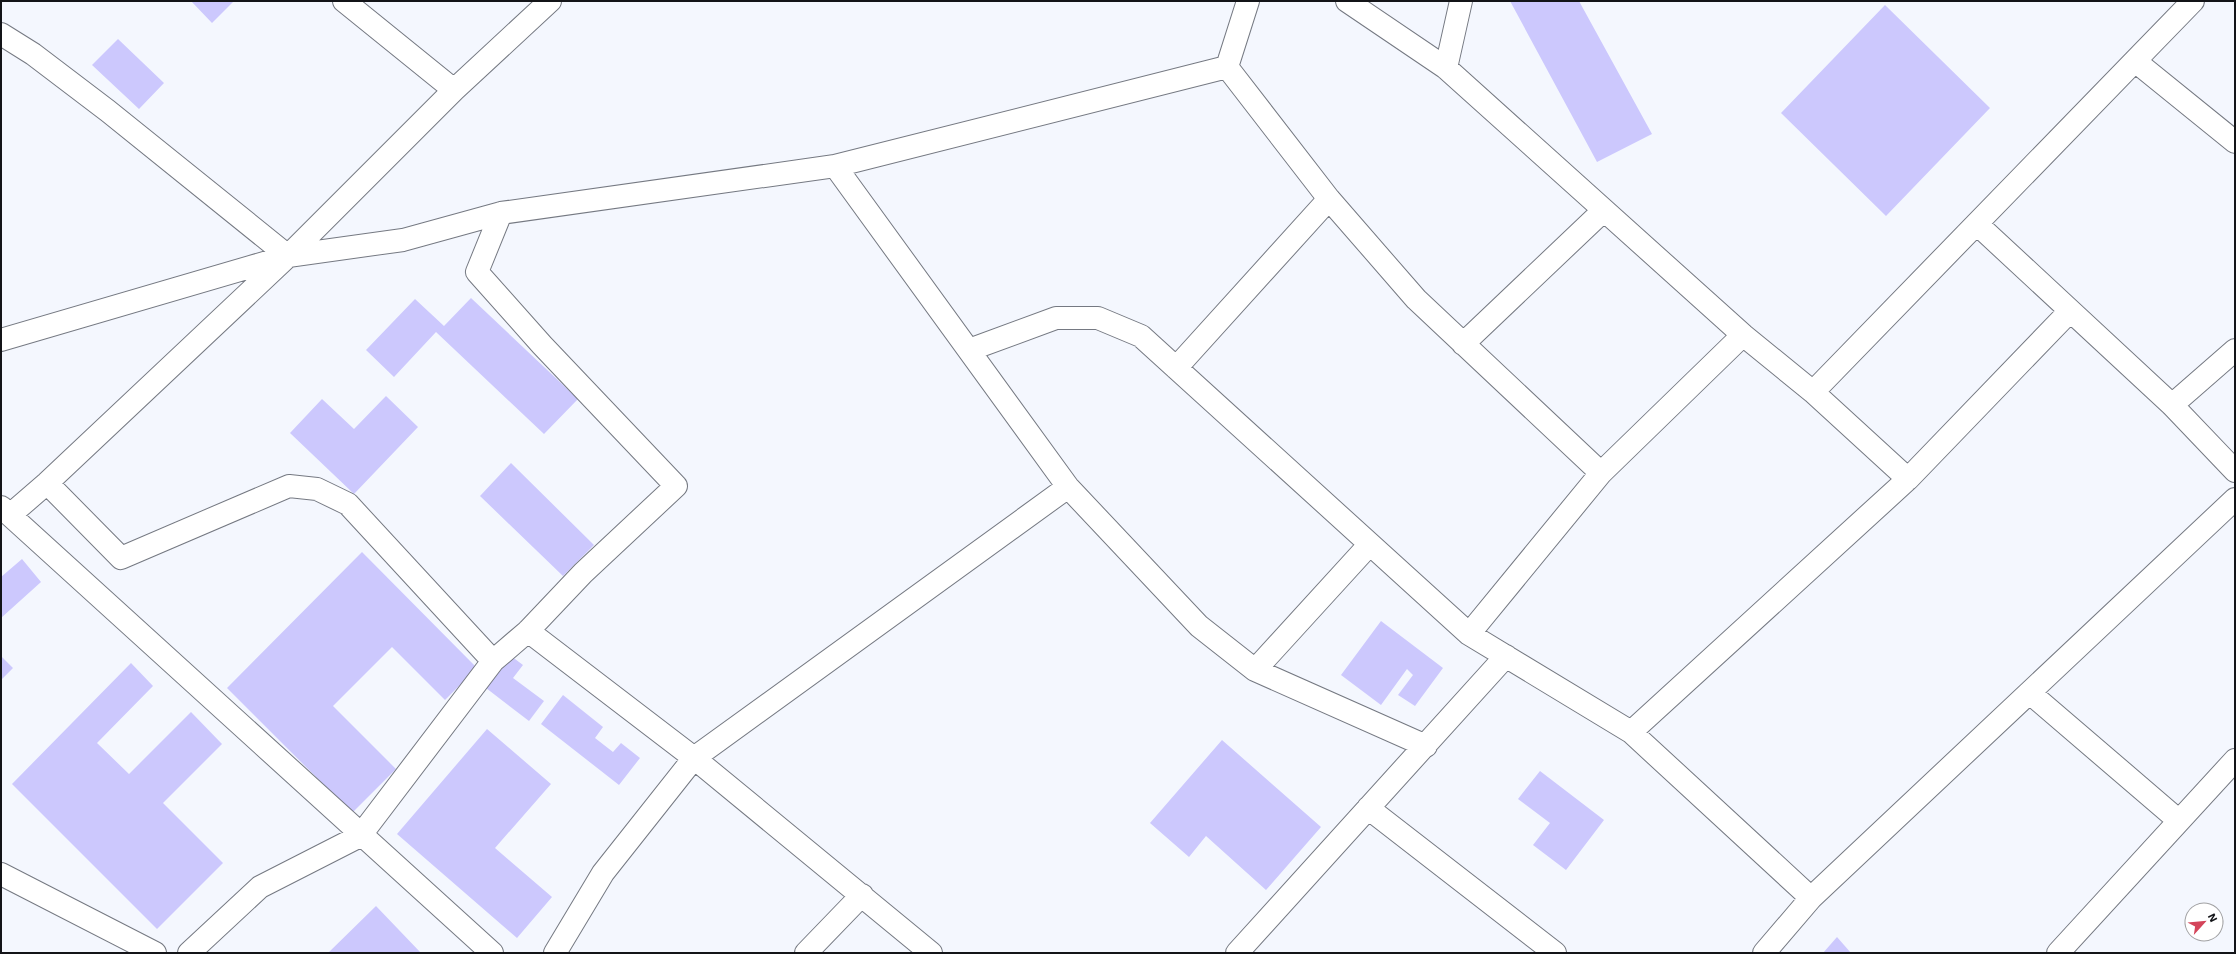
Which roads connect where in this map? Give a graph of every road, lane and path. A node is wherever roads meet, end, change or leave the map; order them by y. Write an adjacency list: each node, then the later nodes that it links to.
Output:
1 (344, 1): 11 (street)
2 (550, 1): 11 (street)
3 (1248, 1): 9 (street)
4 (1347, 1): 10 (street)
5 (1461, 1): 10 (street)
6 (2194, 1): 8 (street)
7 (1, 34): 18 (street)
8 (2135, 61): 12 (street); 17 (street)
9 (1227, 67): 13 (street); 14 (street)
10 (1446, 68): 15 (street)
11 (454, 90): 18 (street)
12 (2235, 142)
13 (835, 166): 16 (street); 23 (street)
14 (1329, 199): 22 (street); 25 (street)
15 (1604, 210): 20 (street); 22 (street)
16 (501, 213): 18 (street); 36 (street)
17 (1978, 225): 19 (street); 26 (street)
18 (288, 256): 21 (street); 31 (street)
19 (2070, 310): 27 (street); 30 (street)
20 (1743, 335): 26 (street); 29 (street)
21 (1, 340)
22 (1463, 344): 29 (street)
23 (969, 350): 25 (street); 32 (street)
24 (2235, 350): 27 (street)
25 (1176, 368): 35 (street)
26 (1813, 392): 30 (street)
27 (2172, 405): 28 (street)
28 (2235, 471)
29 (1601, 474): 37 (street)
30 (1908, 479): 42 (street)
31 (47, 483): 34 (street); 39 (street)
32 (1068, 486): 40 (street); 44 (street)
33 (2235, 498): 41 (street)
34 (6, 511): 48 (street)
35 (1370, 544): 37 (street); 40 (street)
36 (528, 631): 39 (street); 44 (street)
37 (1468, 634): 38 (street)
38 (1506, 656): 42 (street); 43 (street)
39 (493, 661): 48 (street)
40 (1256, 670): 43 (street)
41 (2030, 693): 47 (street); 51 (street)
42 (1631, 732): 51 (street)
43 (1426, 746): 46 (street)
44 (694, 758): 50 (street); 55 (street)
45 (2235, 760): 47 (street)
46 (1368, 808): 58 (street); 59 (street)
47 (2178, 820): 61 (street)
48 (360, 836): 53 (street); 54 (street)
49 (1, 874): 52 (street)
50 (862, 895): 56 (street); 57 (street)
51 (1811, 898): 60 (street)
52 (155, 953)
53 (189, 953)
54 (492, 953)
55 (555, 953)
56 (806, 953)
57 (931, 953)
58 (1237, 953)
59 (1555, 953)
60 (1764, 953)
61 (2058, 953)

